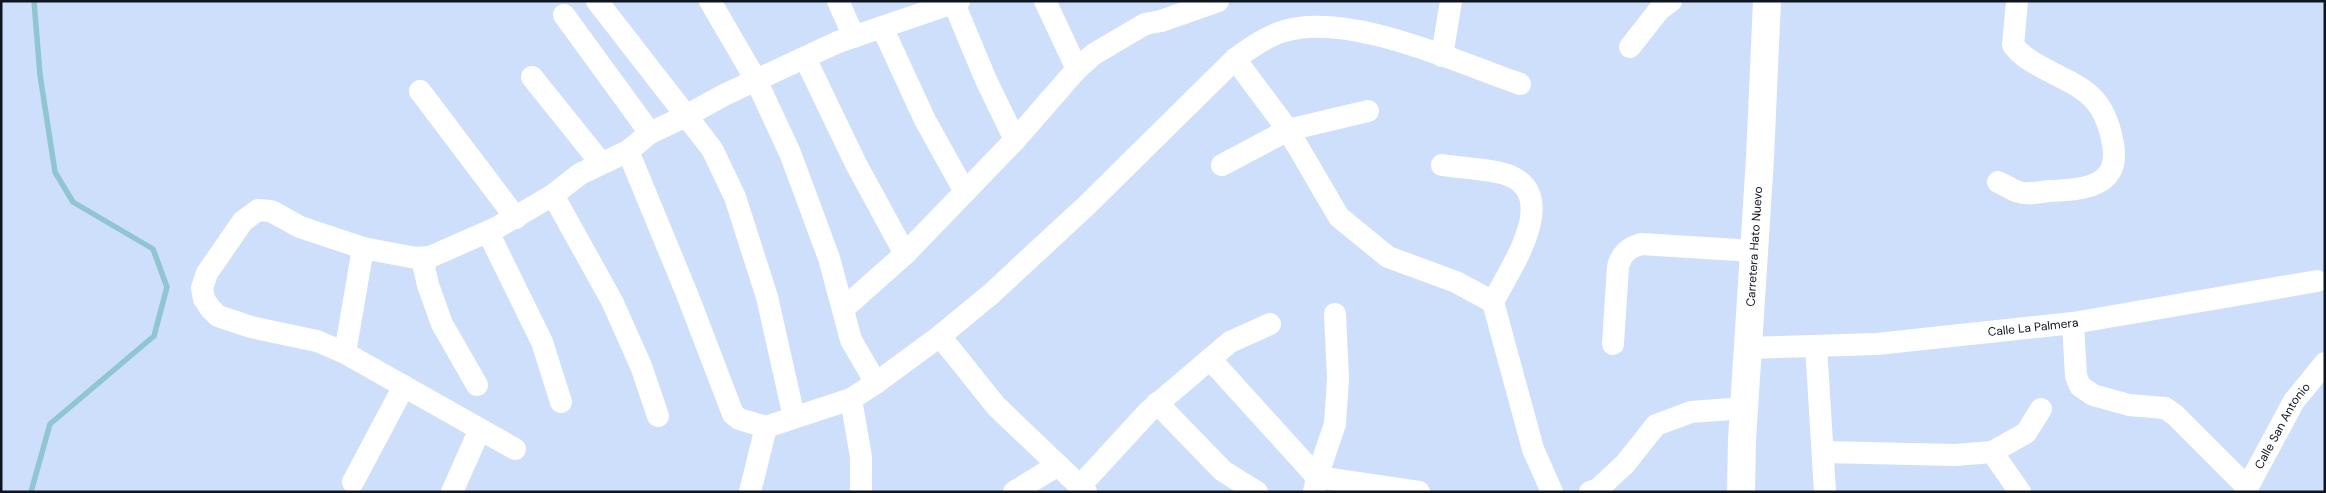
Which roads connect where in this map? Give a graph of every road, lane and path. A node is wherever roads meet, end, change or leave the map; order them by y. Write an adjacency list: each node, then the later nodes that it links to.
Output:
1 (597, 1): 25 (street)
2 (710, 1): 21 (street)
3 (838, 1): 14 (street)
4 (1045, 1): 19 (street)
5 (1218, 1): 19 (street)
6 (1451, 1): 16 (street)
7 (1671, 1): 15 (street)
8 (1767, 1): 39 (main road, Carretera Hato Nuevo)
9 (2017, 1): 33 (street)
10 (955, 2): 11 (street); 28 (street)
11 (915, 8): 13 (street)
12 (564, 15): 27 (street)
13 (882, 27): 14 (street); 34 (street)
14 (854, 37): 17 (street)
15 (1630, 47)
16 (1442, 56): 18 (street); 22 (street)
17 (805, 58): 21 (street); 40 (street)
18 (1235, 60): 26 (street); 48 (street)
19 (1077, 69): 28 (street)
20 (532, 77): 30 (street)
21 (756, 80): 25 (street); 44 (street)
22 (1520, 84)
23 (420, 92): 36 (street)
24 (1368, 111): 26 (street)
25 (686, 116): 27 (street); 64 (street)
26 (1288, 130): 32 (street); 43 (street)
27 (650, 133): 29 (street)
28 (1015, 140): 34 (street)
29 (628, 152): 30 (street); 65 (street)
30 (601, 163): 35 (street)
31 (1442, 165): 43 (street)
32 (1222, 166)
33 (1998, 182)
34 (965, 192): 40 (street)
35 (553, 195): 36 (street); 63 (street)
36 (516, 218): 37 (street)
37 (488, 232): 41 (street); 59 (street)
38 (363, 248): 41 (street); 52 (street); 52 (street)
39 (1754, 251): 49 (street); 51 (main road, Carretera Hato Nuevo)
40 (905, 254): 44 (street)
41 (422, 258): 56 (street)
42 (2322, 282): 46 (street, Calle La Palmera)
43 (1493, 302): 81 (street)
44 (843, 309): 55 (street)
45 (1335, 314): 72 (street)
46 (2072, 323): 50 (street, Calle La Palmera); 74 (street)
47 (1270, 324): 53 (street)
48 (940, 336): 55 (street); 70 (street)
49 (1613, 344)
50 (1816, 346): 51 (street, Calle La Palmera); 68 (street)
51 (1748, 348): 61 (main road, Carretera Hato Nuevo)
52 (345, 353): 57 (street)
53 (1210, 360): 60 (street); 72 (street)
54 (2325, 363): 74 (street, Calle San Antonio)
55 (876, 383): 58 (street)
56 (477, 385)
57 (404, 386): 66 (street); 71 (street)
58 (851, 399): 64 (street); 77 (street)
59 (561, 402)
60 (1158, 403): 73 (street); 79 (street)
61 (1744, 408): 82 (street); 83 (main road, Carretera Hato Nuevo)
62 (2041, 409): 69 (street)
63 (658, 416)
64 (794, 417): 65 (street)
65 (766, 427): 76 (street)
66 (480, 429): 67 (street); 75 (street)
67 (515, 449)
68 (1824, 452): 69 (street); 84 (street)
69 (1992, 452): 85 (street)
70 (1058, 465): 73 (street); 78 (street)
71 (353, 482)
72 (1315, 484): 80 (street)
73 (1083, 489)
74 (2246, 490)
75 (452, 492)
76 (750, 492)
77 (861, 492)
78 (1014, 492)
79 (1257, 492)
80 (1419, 492)
81 (1552, 492)
82 (1590, 492)
83 (1741, 492)
84 (1825, 492)
85 (2020, 492)

